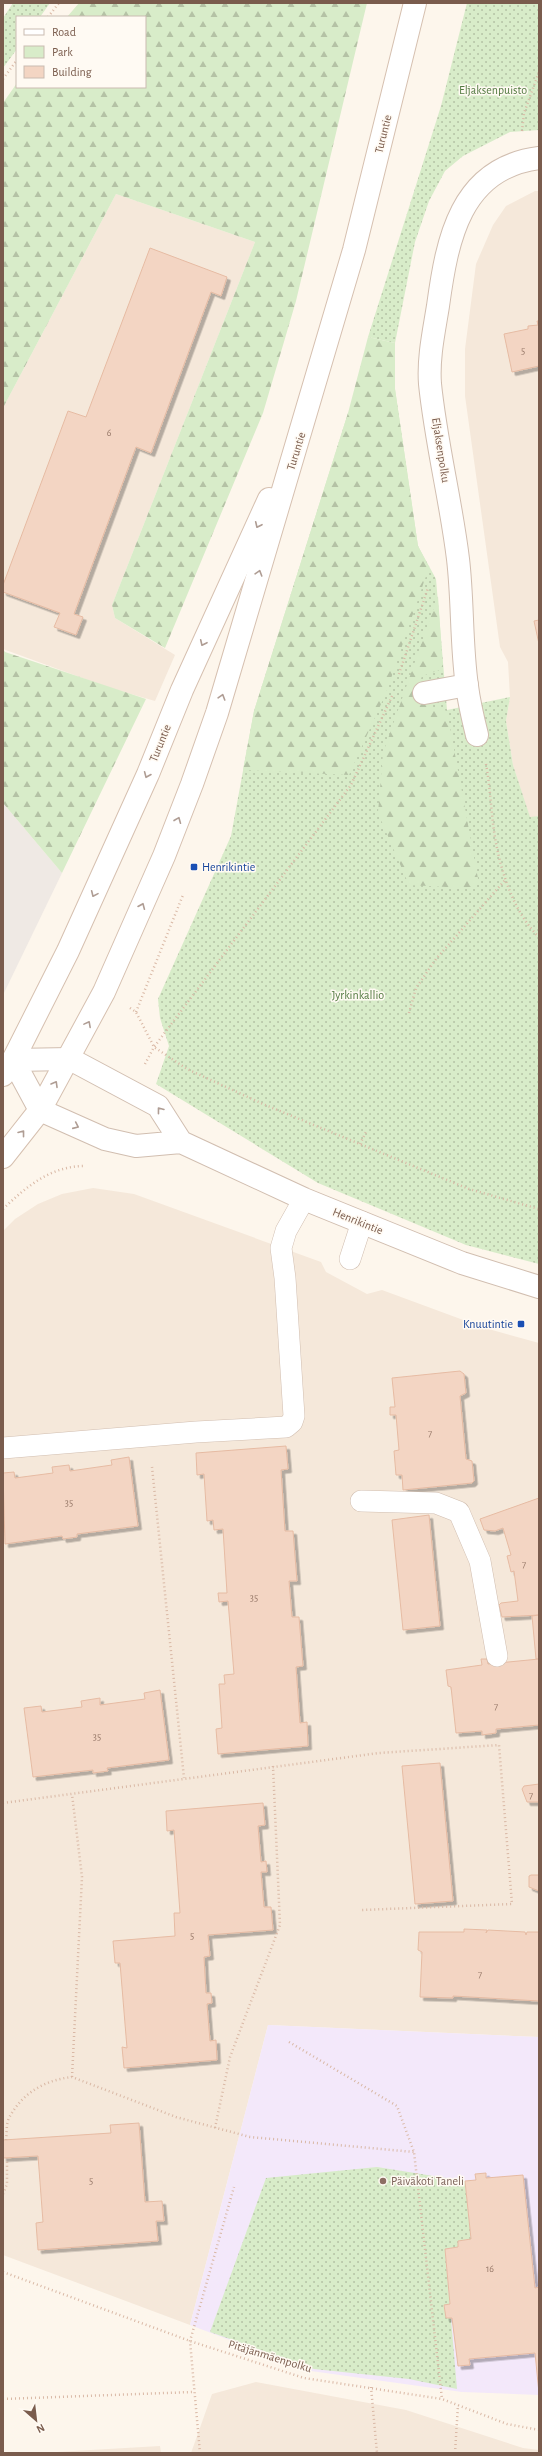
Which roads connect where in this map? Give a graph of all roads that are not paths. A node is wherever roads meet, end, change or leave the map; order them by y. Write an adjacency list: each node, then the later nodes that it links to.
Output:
1 (414, 3): 3 (main road, Turuntie)
2 (539, 158): 4 (main road, Eljaksenpolku)
3 (303, 426): 7 (main road, Turuntie, one-way to 3); 8 (main road, Turuntie, one-way to 8)
4 (467, 685): 5 (main road); 6 (main road, Eljaksenpolku)
5 (424, 693)
6 (477, 735)
7 (70, 1059): 8 (main road); 9 (main road, Turuntie, one-way to 7); 10 (main road, one-way to 7)
8 (6, 1063): 9 (main road)
9 (40, 1110): 10 (main road, one-way to 10); 11 (main road, Turuntie, one-way to 9)
10 (182, 1142): 12 (main road, Henrikintie)
11 (3, 1157)
12 (304, 1199): 13 (main road, Henrikintie); 16 (lane)
13 (362, 1222): 14 (lane); 15 (main road, Henrikintie)
14 (350, 1259)
15 (539, 1287)
16 (3, 1448)
17 (361, 1501): 18 (lane)
18 (498, 1656)

